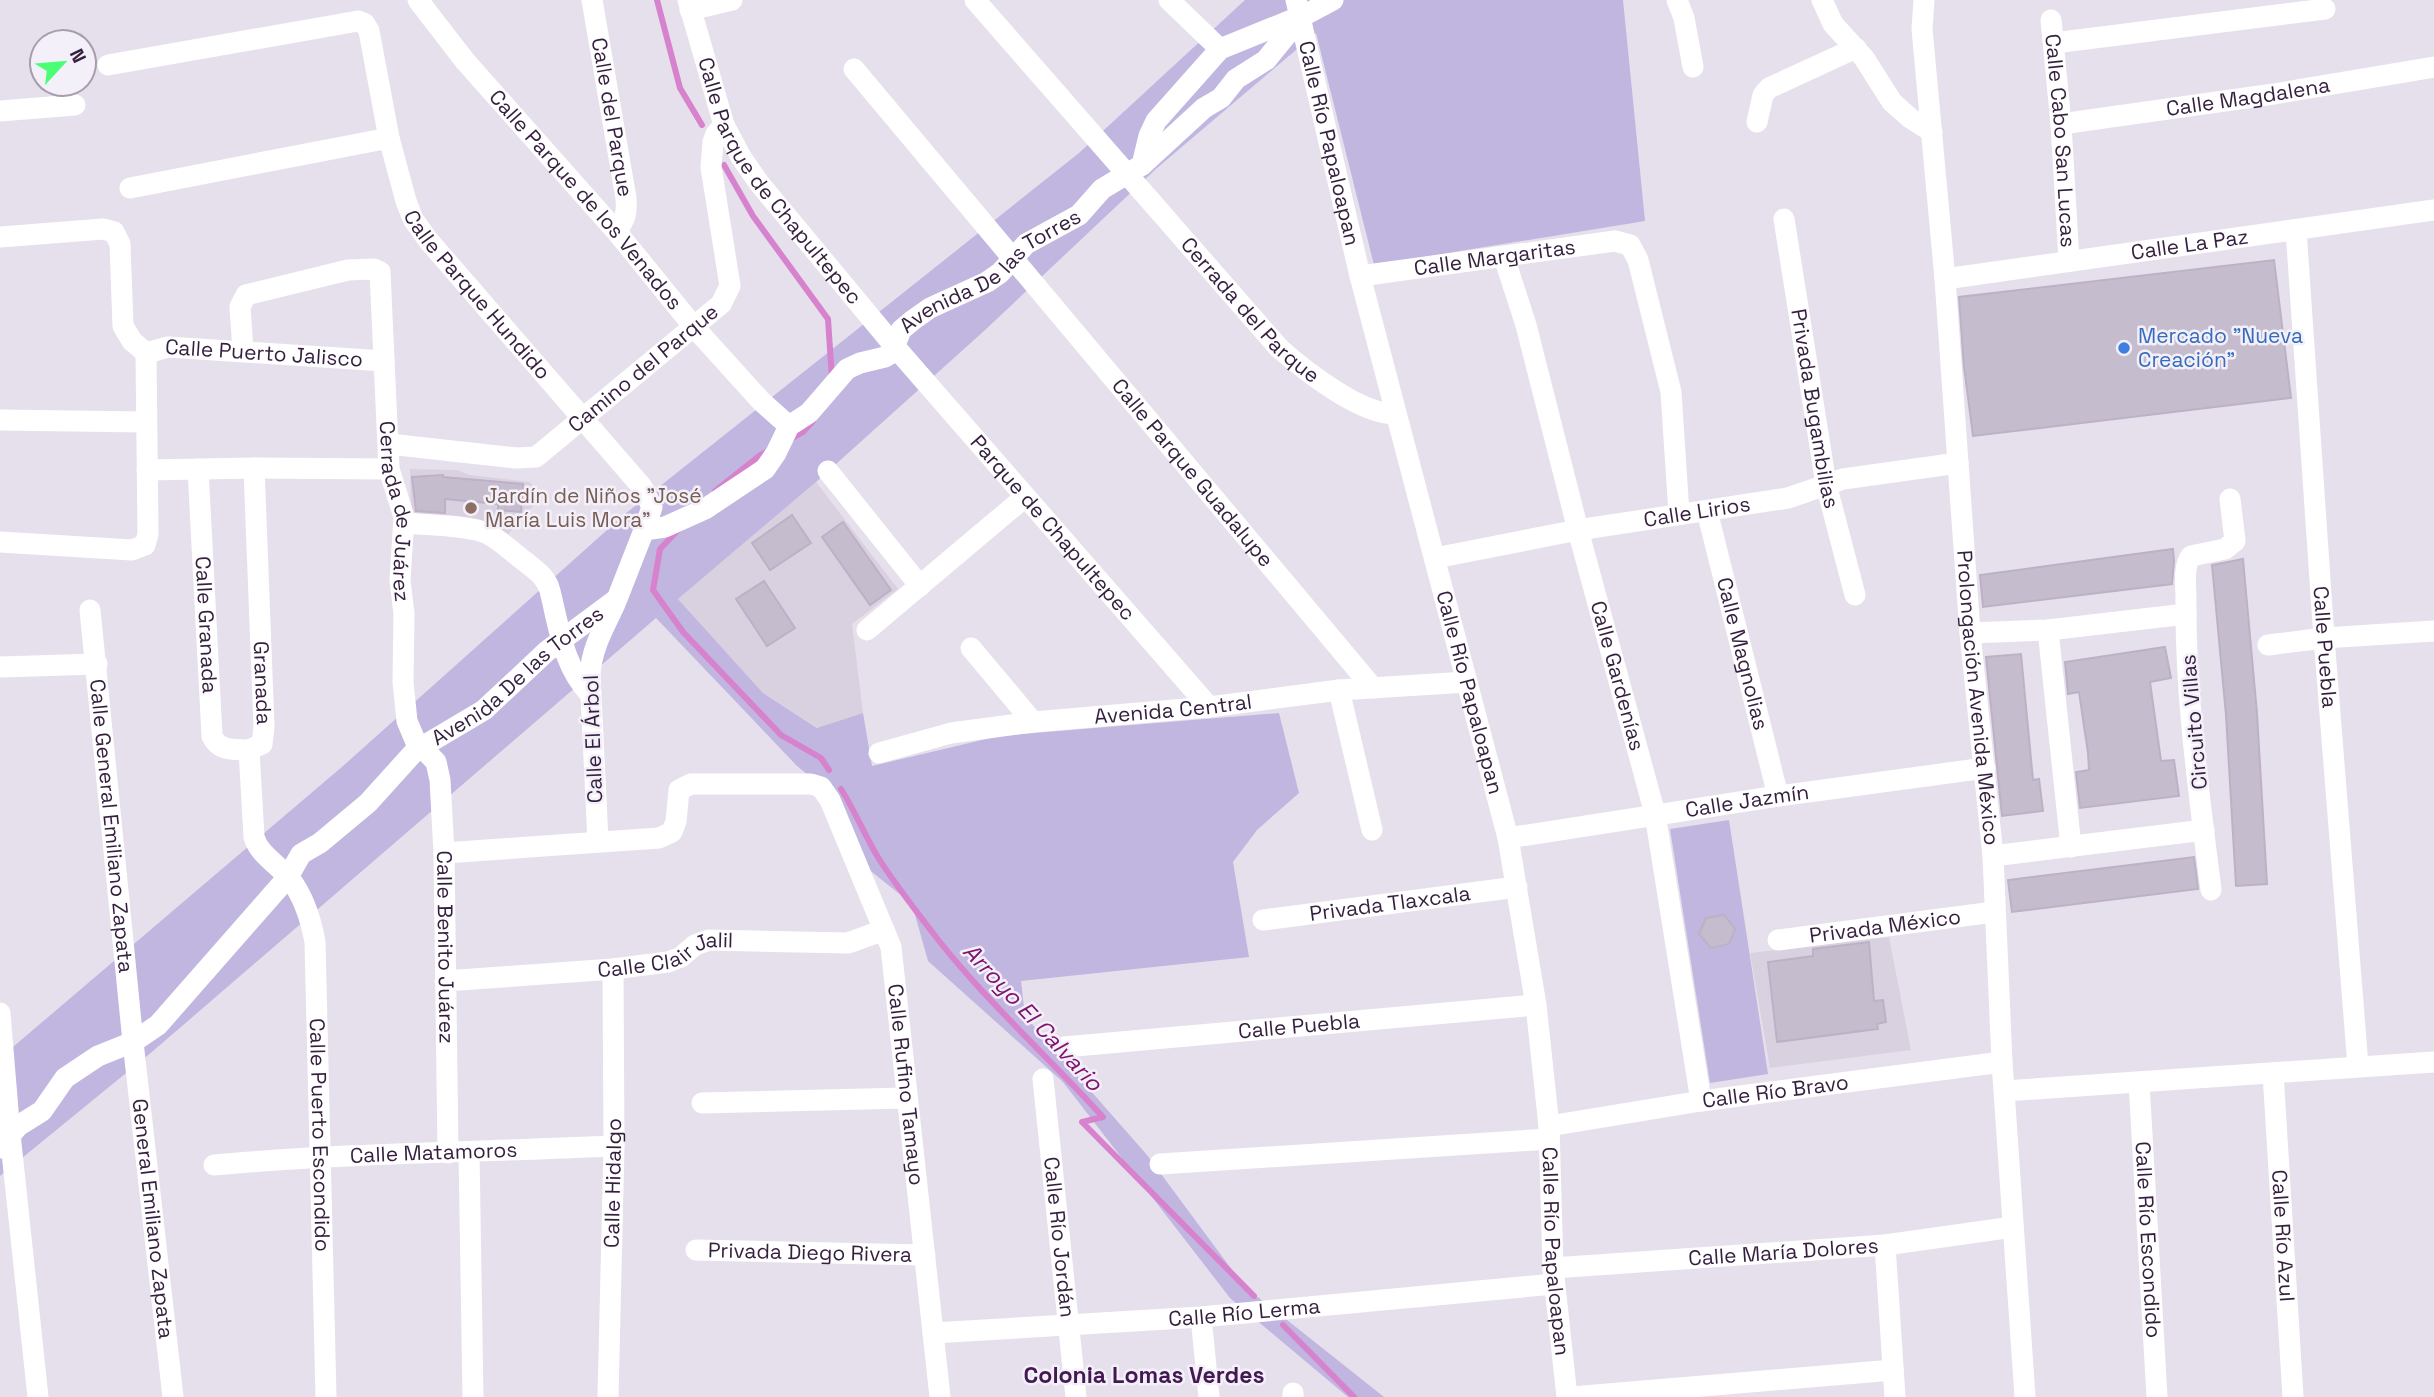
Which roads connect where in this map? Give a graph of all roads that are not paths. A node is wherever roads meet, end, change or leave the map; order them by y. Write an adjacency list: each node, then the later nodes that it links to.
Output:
1 (418, 0): 33 (street, Calle Parque de los Venados)
2 (592, 0): 33 (street, Calle del Parque)
3 (732, 0): 10 (street)
4 (975, 0): 28 (street)
5 (1169, 0): 16 (street)
6 (1333, 0): 11 (street, Avenida De las Torres)
7 (1677, 0): 18 (street)
8 (1822, 0): 15 (street)
9 (1924, 0): 26 (street, Prolongación Avenida México)
10 (689, 5): 25 (street, Calle Parque de Chapultepec)
11 (1298, 8): 16 (street, Avenida De las Torres); 28 (street, Avenida De las Torres); 38 (street, Calle Río Papaloapan)
12 (2325, 9): 14 (street)
13 (2051, 20): 14 (street, Calle Cabo San Lucas)
14 (2054, 43): 24 (street, Calle Cabo San Lucas)
15 (1856, 48): 23 (street); 26 (street)
16 (1220, 49): 28 (street, Avenida De las Torres)
17 (108, 65): 27 (street, Calle Parque Hundido)
18 (1693, 67)
19 (2434, 67): 24 (street, Calle Magdalena)
20 (854, 69): 36 (street, Calle Parque Guadalupe)
21 (75, 105): 22 (street)
22 (0, 111)
23 (1757, 122)
24 (2061, 124): 37 (street, Calle Cabo San Lucas)
25 (724, 125): 40 (street, Camino del Parque); 41 (street, Calle Parque de Chapultepec)
26 (1932, 132): 39 (street, Prolongación Avenida México)
27 (389, 138): 29 (street); 46 (street, Calle Parque Hundido)
28 (1134, 169): 36 (street, Avenida De las Torres); 45 (street, Cerrada del Parque)
29 (130, 188)
30 (2434, 210): 32 (street, Calle La Paz)
31 (1784, 219): 57 (street, Privada Bugambilias)
32 (2296, 230): 37 (street, Calle La Paz); 76 (street, Calle Puebla)
33 (616, 231): 40 (street, Calle Parque de los Venados)
34 (0, 237): 43 (street)
35 (1504, 257): 38 (street, Calle Margaritas); 61 (street, Calle Margaritas); 64 (street, Calle Gardenías)
36 (1012, 259): 41 (street, Avenida De las Torres); 83 (street, Calle Parque Guadalupe)
37 (2069, 261): 39 (street, Calle La Paz)
38 (1360, 276): 45 (street, Calle Río Papaloapan)
39 (1945, 279): 51 (street, Prolongación Avenida México)
40 (694, 327): 46 (street, Camino del Parque); 49 (street, Calle Parque de los Venados)
41 (895, 348): 49 (street, Avenida De las Torres); 58 (street, Parque de Chapultepec)
42 (243, 351): 43 (street, Calle Puerto Jalisco); 44 (street, Calle Puerto Jalisco); 44 (street, Cerrada de Juárez)
43 (146, 353): 48 (street)
44 (384, 360): 50 (street, Cerrada de Juárez)
45 (1396, 414): 66 (street, Calle Río Papaloapan)
46 (582, 419): 50 (street, Camino del Parque); 63 (street, Calle Parque Hundido)
47 (0, 420): 48 (street)
48 (145, 422): 55 (street)
49 (789, 426): 63 (street, Avenida De las Torres)
50 (389, 444): 54 (street, Cerrada de Juárez)
51 (1958, 463): 57 (street, Calle Lirios); 75 (street, Prolongación Avenida México)
52 (254, 468): 53 (street); 54 (street); 89 (street, Granada)
53 (198, 469): 55 (street); 89 (street, Calle Granada)
54 (389, 469): 62 (street, Cerrada de Juárez)
55 (148, 470): 65 (street)
56 (828, 471): 67 (street)
57 (1826, 484): 60 (street, Calle Lirios); 68 (street, Privada Bugambilias)
58 (1025, 497): 67 (street); 86 (street, Parque de Chapultepec)
59 (2230, 499): 71 (street, Circuito Villas)
60 (1706, 511): 61 (street, Calle Lirios); 92 (street, Calle Magnolias)
61 (1679, 514): 64 (street, Calle Lirios)
62 (404, 523): 77 (street); 88 (street, Cerrada de Juárez)
63 (644, 530): 69 (street, Avenida De las Torres)
64 (1578, 530): 66 (street, Calle Lirios); 93 (street, Calle Gardenías)
65 (0, 542)
66 (1435, 558): 82 (street, Calle Río Papaloapan)
67 (920, 586): 73 (street)
68 (1855, 596)
69 (617, 599): 77 (street, Avenida De las Torres); 85 (street, Calle El Árbol)
70 (90, 610): 80 (street, Calle General Emiliano Zapata)
71 (2186, 614): 72 (street); 95 (street, Circuito Villas)
72 (2048, 629): 75 (street); 98 (street)
73 (867, 630)
74 (2434, 631): 76 (street)
75 (1970, 633): 91 (street, Prolongación Avenida México)
76 (2324, 638): 78 (street); 116 (street, Calle Puebla)
77 (561, 639): 85 (street); 88 (street, Avenida De las Torres)
78 (2268, 645)
79 (971, 648): 87 (street)
80 (97, 664): 81 (street); 112 (street, Calle General Emiliano Zapata)
81 (0, 667)
82 (1467, 682): 83 (street, Avenida Central); 96 (street, Calle Río Papaloapan)
83 (1373, 688): 84 (street, Avenida Central)
84 (1339, 690): 86 (street, Avenida Central); 94 (street)
85 (590, 694): 97 (street, Calle El Árbol)
86 (1209, 707): 87 (street, Avenida Central)
87 (1033, 722): 90 (street, Avenida Central)
88 (422, 746): 99 (street, Calle Benito Juárez); 101 (street, Avenida De las Torres)
89 (249, 750): 101 (street, Granada)
90 (879, 753)
91 (1985, 768): 92 (street, Calle Jazmín); 100 (street, Prolongación Avenida México)
92 (1777, 796): 93 (street, Calle Jazmín)
93 (1655, 814): 96 (street, Calle Jazmín); 122 (street, Calle Gardenías)
94 (1371, 830)
95 (2204, 830): 98 (street); 103 (street, Circuito Villas)
96 (1508, 838): 102 (street, Calle Río Papaloapan)
97 (598, 841): 99 (street); 106 (street, Calle Rufino Tamayo)
98 (2071, 847): 100 (street)
99 (444, 853): 109 (street, Calle Benito Juárez)
100 (2000, 855): 104 (street, Prolongación Avenida México)
101 (288, 877): 112 (street, Avenida De las Torres); 129 (street, Calle Puerto Escondido)
102 (1517, 887): 105 (street, Privada Tlaxcala); 110 (street, Calle Río Papaloapan)
103 (2211, 890)
104 (1994, 912): 107 (street, Privada México); 114 (street, Prolongación Avenida México)
105 (1263, 920)
106 (884, 930): 108 (street, Calle Clair Jalil); 121 (street, Calle Rufino Tamayo)
107 (1778, 940)
108 (613, 969): 109 (street, Calle Clair Jalil); 126 (street, Calle Hidalgo)
109 (445, 981): 127 (street, Calle Benito Juárez)
110 (1536, 1005): 113 (street, Calle Puebla); 124 (street, Calle Río Papaloapan)
111 (0, 1013): 125 (street)
112 (134, 1042): 125 (street, Avenida De las Torres); 142 (street, General Emiliano Zapata)
113 (1064, 1047)
114 (2002, 1062): 120 (street, Prolongación Avenida México); 122 (street, Calle Río Bravo)
115 (2434, 1062): 116 (street)
116 (2358, 1066): 117 (street)
117 (2273, 1073): 119 (street); 153 (street, Calle Río Azul)
118 (1043, 1079): 138 (street, Calle Río Jordán)
119 (2139, 1082): 120 (street); 152 (street, Calle Río Escondido)
120 (2004, 1091): 132 (street, Prolongación Avenida México)
121 (906, 1098): 123 (street); 135 (street, Calle Rufino Tamayo)
122 (1701, 1101): 124 (street, Calle Río Bravo)
123 (702, 1103)
124 (1549, 1133): 131 (street, Calle Río Bravo); 136 (street, Calle Río Papaloapan)
125 (5, 1141): 141 (street)
126 (614, 1146): 128 (street, Calle Matamoros); 145 (street, Calle Hidalgo)
127 (448, 1153): 128 (street, Calle Matamoros); 129 (street, Calle Matamoros)
128 (469, 1153): 144 (street)
129 (319, 1156): 130 (street, Calle Matamoros); 143 (street, Calle Puerto Escondido)
130 (214, 1164)
131 (1160, 1164)
132 (2013, 1227): 133 (street, Calle María Dolores); 151 (street, Prolongación Avenida México)
133 (1885, 1245): 136 (street, Calle María Dolores); 140 (street)
134 (696, 1250): 135 (street, Privada Diego Rivera)
135 (925, 1255): 139 (street, Calle Rufino Tamayo)
136 (1553, 1276): 137 (street, Calle Río Lerma); 149 (street, Calle Río Papaloapan)
137 (1201, 1317): 138 (street, Calle Río Lerma); 148 (street)
138 (1068, 1324): 139 (street, Calle Río Lerma); 147 (street, Calle Río Jordán)
139 (933, 1333): 146 (street, Calle Rufino Tamayo)
140 (1893, 1370): 149 (street); 150 (street)
141 (38, 1397)
142 (173, 1397)
143 (326, 1397)
144 (473, 1397)
145 (608, 1397)
146 (940, 1397)
147 (1076, 1397)
148 (1209, 1397)
149 (1570, 1397)
150 (1895, 1397)
151 (2025, 1397)
152 (2157, 1397)
153 (2293, 1397)

